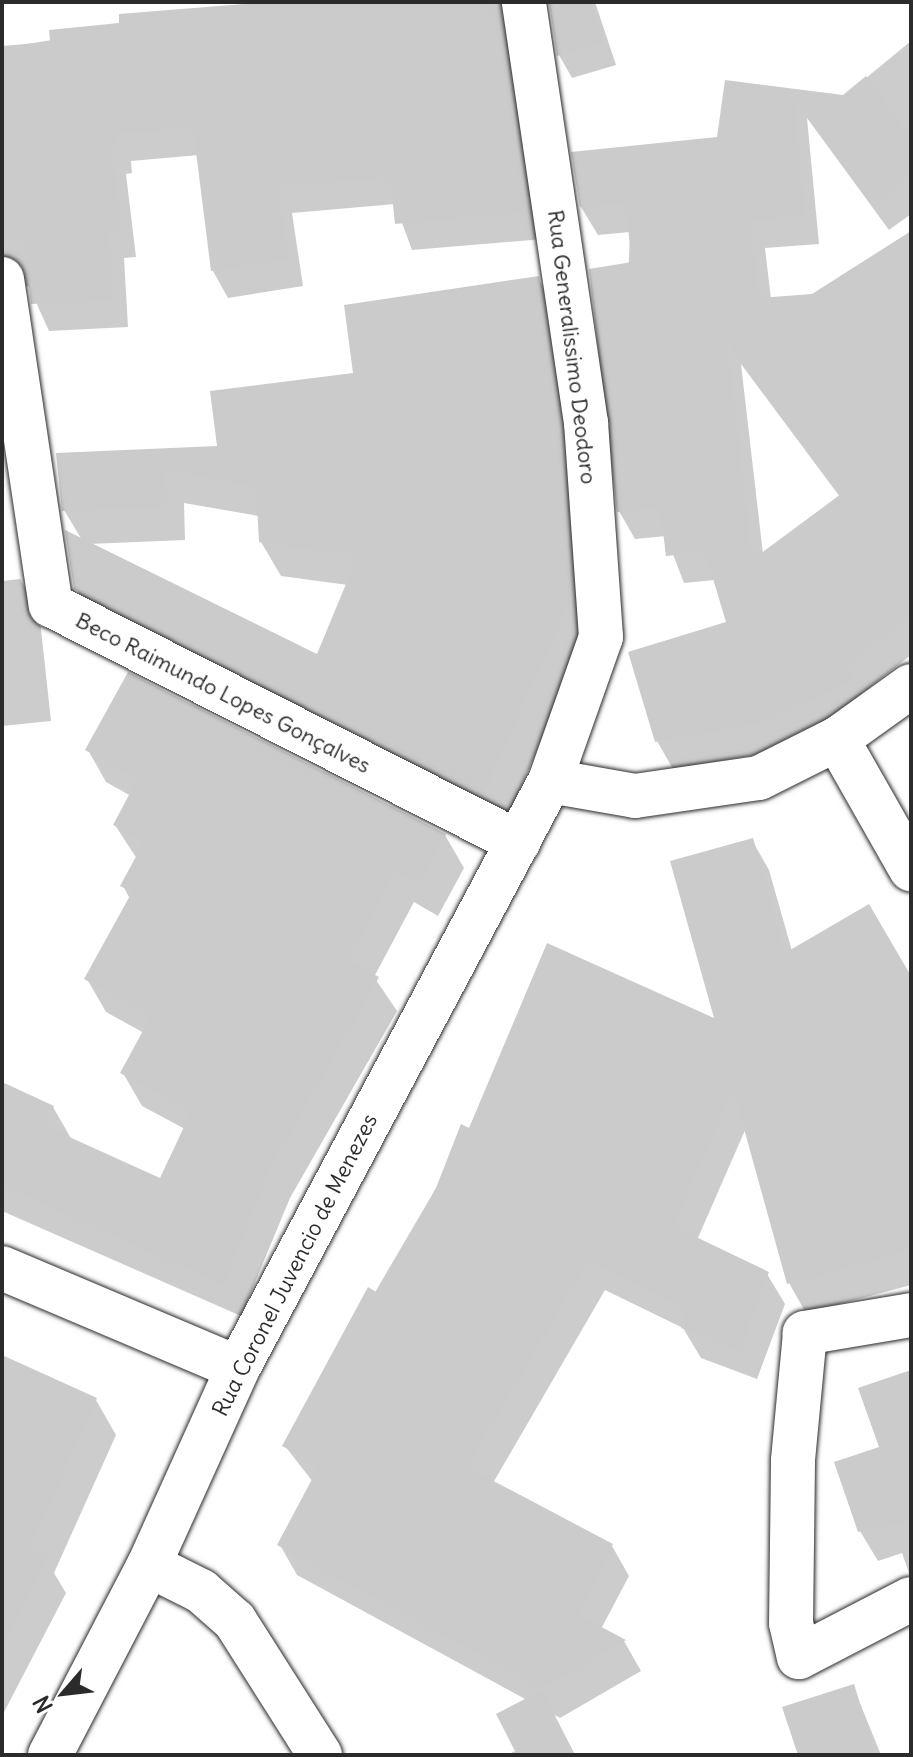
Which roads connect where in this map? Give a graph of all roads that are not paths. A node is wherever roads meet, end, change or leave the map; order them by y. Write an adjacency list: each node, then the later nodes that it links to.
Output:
1 (524, 2): 5 (street, Rua Generalissimo Deodoro)
2 (2, 279): 6 (street, Beco Raimundo Lopes Gonçalves)
3 (911, 686): 4 (street)
4 (837, 739): 5 (street); 7 (street)
5 (550, 781): 6 (street, Rua Coronel Juvencio de Menezes)
6 (518, 842): 10 (street, Rua Coronel Juvencio de Menezes)
7 (911, 869)
8 (2, 1268): 10 (street)
9 (911, 1315): 12 (street)
10 (238, 1368): 11 (street, Rua Coronel Juvencio de Menezes)
11 (149, 1565): 13 (street, Rua Coronel Juvencio de Menezes); 14 (street)
12 (911, 1599)
13 (50, 1755)
14 (320, 1755)

